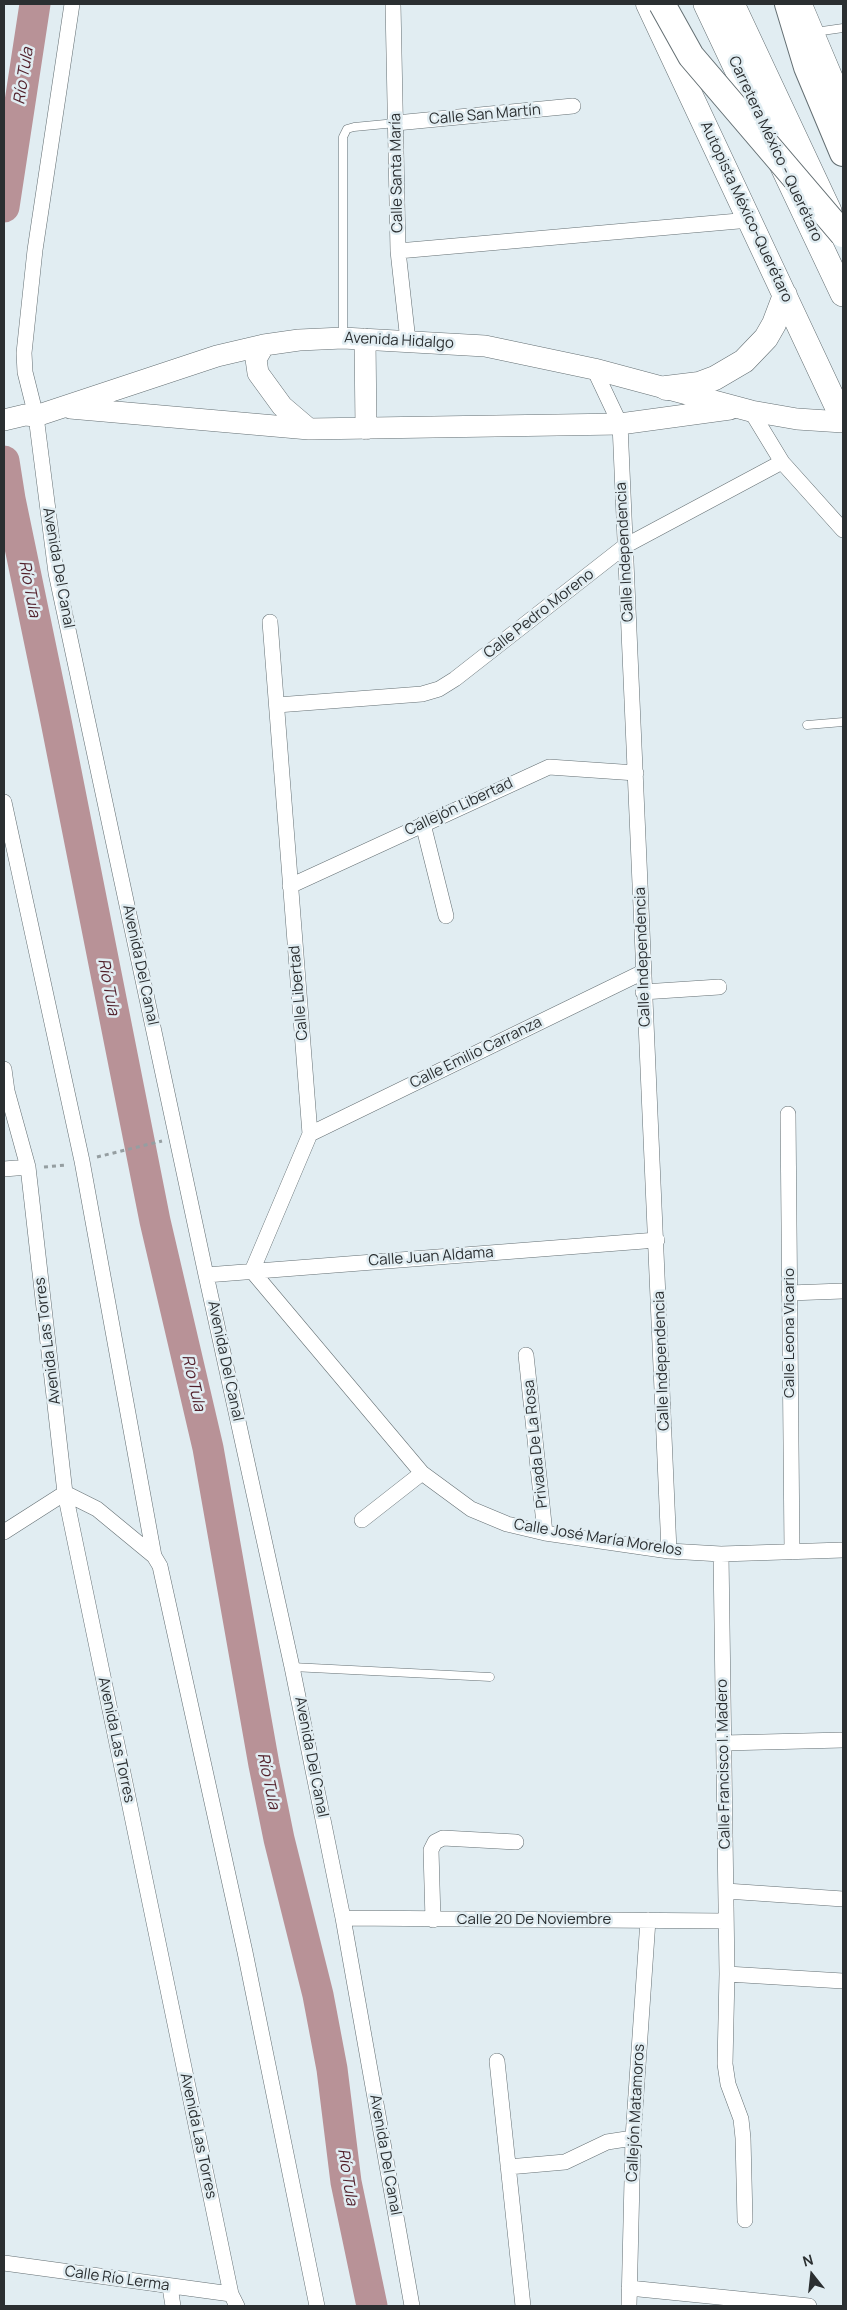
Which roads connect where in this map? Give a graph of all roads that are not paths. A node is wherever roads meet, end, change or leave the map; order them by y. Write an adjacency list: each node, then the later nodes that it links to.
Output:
1 (72, 4): 31 (street, Avenida Del Canal)
2 (393, 4): 15 (street, Calle Santa María)
3 (648, 4): 12 (main road, Autopista México-Querétaro)
4 (658, 4): 12 (main road)
5 (662, 4): 18 (highway, bridge)
6 (706, 4): 21 (highway, Carretera México - Querétaro)
7 (732, 4): 19 (highway, Carretera México - Querétaro)
8 (788, 4): 16 (highway)
9 (799, 4): 11 (main road)
10 (843, 28): 11 (lane)
11 (810, 33): 14 (main road)
12 (686, 85): 17 (main road, Autopista México-Querétaro)
13 (573, 106): 15 (street, Calle San Martín)
14 (843, 107)
15 (396, 123): 20 (street, Calle Santa María); 23 (lane)
16 (843, 153)
17 (750, 220): 20 (street); 22 (main road, Autopista México-Querétaro)
18 (843, 234)
19 (843, 240)
20 (398, 251): 25 (street, Calle Santa María)
21 (843, 294)
22 (786, 295): 28 (main road); 33 (main road, Autopista México-Querétaro)
23 (342, 338): 24 (main road, Avenida Hidalgo); 26 (main road, Avenida Hidalgo)
24 (364, 339): 25 (main road, Avenida Hidalgo); 36 (main road)
25 (408, 341): 27 (main road, Avenida Hidalgo)
26 (264, 345): 29 (main road, Avenida Hidalgo); 35 (main road)
27 (594, 369): 28 (main road, Avenida Hidalgo); 34 (street, Calle Independencia)
28 (666, 388): 30 (main road, Avenida Hidalgo)
29 (62, 407): 31 (main road, Avenida Hidalgo); 35 (main road, Avenida Hidalgo)
30 (744, 410): 33 (main road, Avenida Hidalgo); 34 (main road, Avenida Hidalgo); 37 (street)
31 (30, 416): 32 (main road, Avenida Hidalgo); 60 (street, Avenida Del Canal)
32 (4, 420)
33 (843, 421)
34 (620, 424): 36 (main road, Avenida Hidalgo); 39 (street, Calle Independencia)
35 (309, 429): 36 (main road, Avenida Hidalgo)
36 (366, 429)
37 (782, 462): 38 (street); 39 (street, Calle Pedro Moreno)
38 (843, 530)
39 (625, 546): 41 (street, Calle Pedro Moreno); 44 (street, Calle Independencia)
40 (270, 622): 41 (street, Calle Libertad)
41 (277, 704): 47 (street, Calle Libertad)
42 (843, 722): 43 (lane)
43 (807, 725)
44 (636, 772): 46 (street, Callejón Libertad); 49 (street, Calle Independencia)
45 (4, 802): 73 (street)
46 (423, 824): 47 (street, Callejón Libertad); 48 (street)
47 (290, 886): 55 (street, Calle Libertad)
48 (446, 916)
49 (643, 972): 51 (street, Calle Independencia); 55 (street, Calle Emilio Carranza)
50 (719, 987): 51 (street)
51 (643, 992): 58 (street, Calle Independencia)
52 (4, 1069): 53 (street, Avenida Las Torres)
53 (6, 1089): 56 (street, Avenida Las Torres)
54 (788, 1114): 62 (street, Calle Leona Vicario)
55 (310, 1134): 59 (street, Calle Libertad)
56 (28, 1167): 57 (street); 65 (street, Avenida Las Torres)
57 (4, 1169)
58 (657, 1240): 59 (street, Calle Juan Aldama); 70 (street, Calle Independencia)
59 (252, 1271): 60 (street, Calle Juan Aldama); 64 (street, Calle José María Morelos)
60 (206, 1275): 74 (street, Avenida Del Canal)
61 (843, 1291): 62 (street)
62 (789, 1293): 71 (street, Calle Leona Vicario)
63 (526, 1355): 68 (street, Privada De La Rosa)
64 (422, 1473): 66 (street); 68 (street, Calle José María Morelos)
65 (65, 1493): 67 (street); 73 (street); 94 (street, Avenida Las Torres)
66 (362, 1520)
67 (4, 1532)
68 (545, 1532): 70 (street, Calle José María Morelos)
69 (843, 1550): 71 (street, Calle José María Morelos)
70 (669, 1551): 72 (street, Calle José María Morelos)
71 (792, 1552): 72 (street, Calle José María Morelos)
72 (721, 1554): 77 (street, Calle Francisco I. Madero)
73 (154, 1556): 96 (street)
74 (292, 1667): 75 (lane); 81 (street, Avenida Del Canal)
75 (490, 1677)
76 (843, 1740): 77 (street)
77 (724, 1743): 79 (street, Calle Francisco I. Madero)
78 (516, 1842): 82 (street)
79 (726, 1891): 80 (street); 84 (street, Calle Francisco I. Madero)
80 (843, 1899)
81 (343, 1918): 82 (street, Calle 20 De Noviembre); 97 (street, Avenida Del Canal)
82 (433, 1920): 83 (street, Calle 20 De Noviembre)
83 (648, 1920): 84 (street, Calle 20 De Noviembre); 88 (street, Callejón Matamoros)
84 (726, 1921): 85 (street, Calle Francisco I. Madero)
85 (727, 1974): 86 (street); 90 (street, Calle Francisco I. Madero)
86 (843, 1981)
87 (497, 2061): 89 (street)
88 (634, 2138): 89 (street); 93 (street, Callejón Matamoros)
89 (508, 2167): 98 (street)
90 (745, 2220)
91 (4, 2263): 92 (street, Calle Río Lerma)
92 (170, 2287): 94 (street, Calle Río Lerma); 95 (street)
93 (629, 2288): 99 (street, Callejón Matamoros); 100 (street)
94 (234, 2300)
95 (173, 2306)
96 (317, 2306)
97 (412, 2306)
98 (523, 2306)
99 (628, 2306)
100 (809, 2306)

